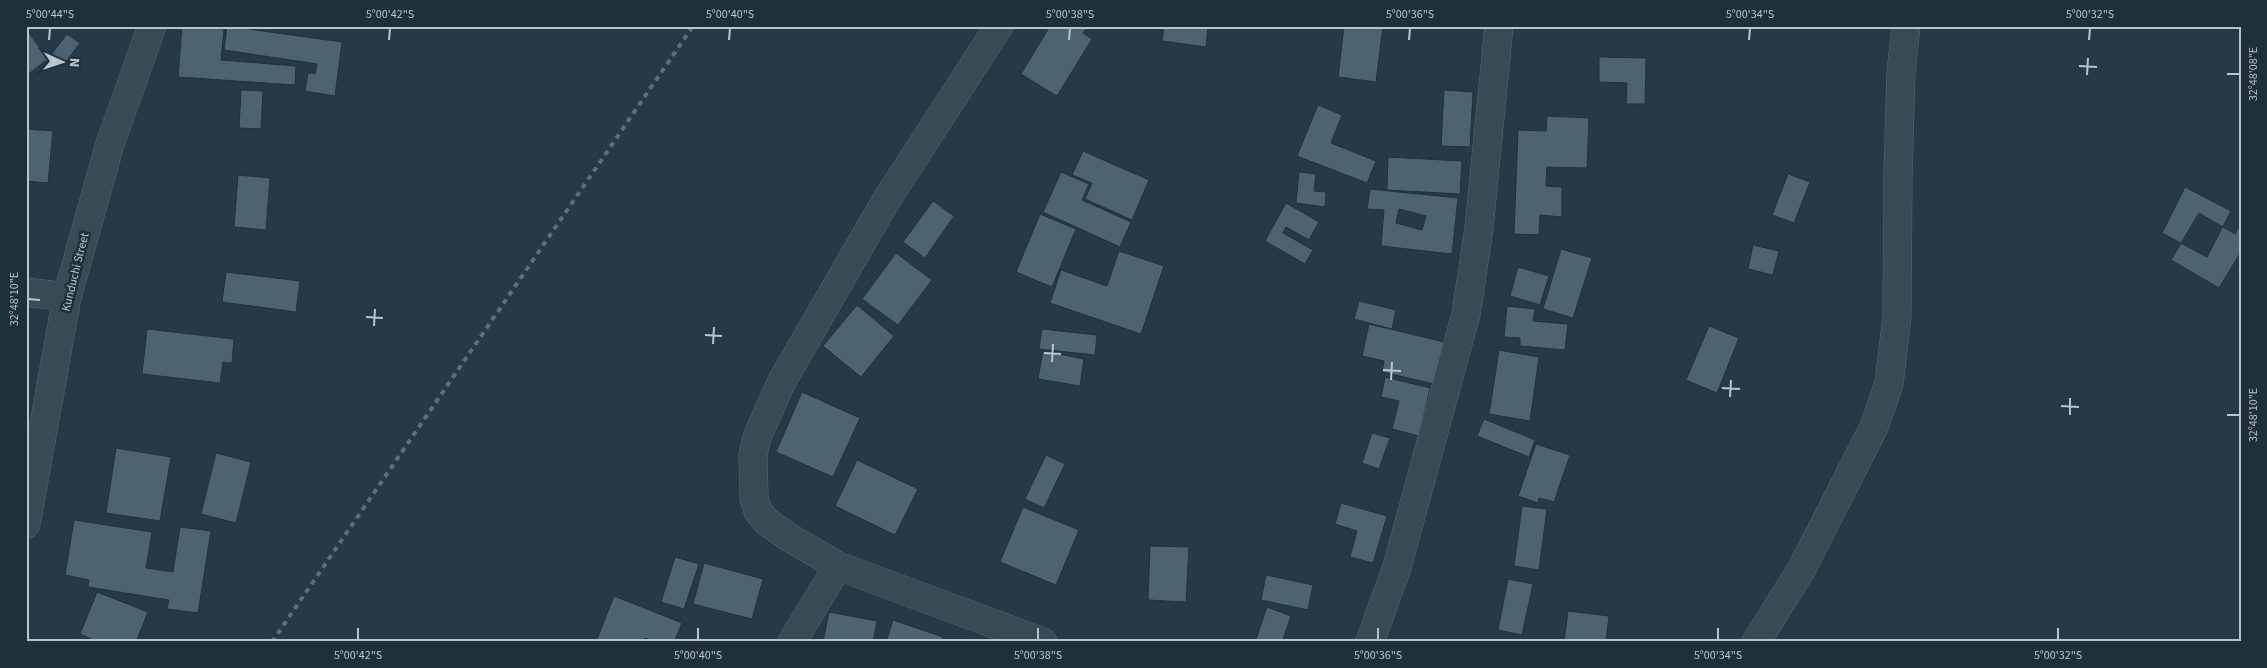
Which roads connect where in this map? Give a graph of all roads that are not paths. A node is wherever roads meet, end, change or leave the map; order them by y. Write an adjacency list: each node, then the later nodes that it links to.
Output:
1 (152, 26): 6 (street, Kunduchi Street)
2 (998, 26): 8 (street)
3 (1499, 26): 9 (street)
4 (1906, 26): 12 (street)
5 (26, 292): 6 (street)
6 (67, 297): 7 (street, Kunduchi Street)
7 (26, 524)
8 (838, 566): 10 (street); 11 (street)
9 (1372, 639)
10 (792, 642)
11 (1043, 642)
12 (1756, 642)

